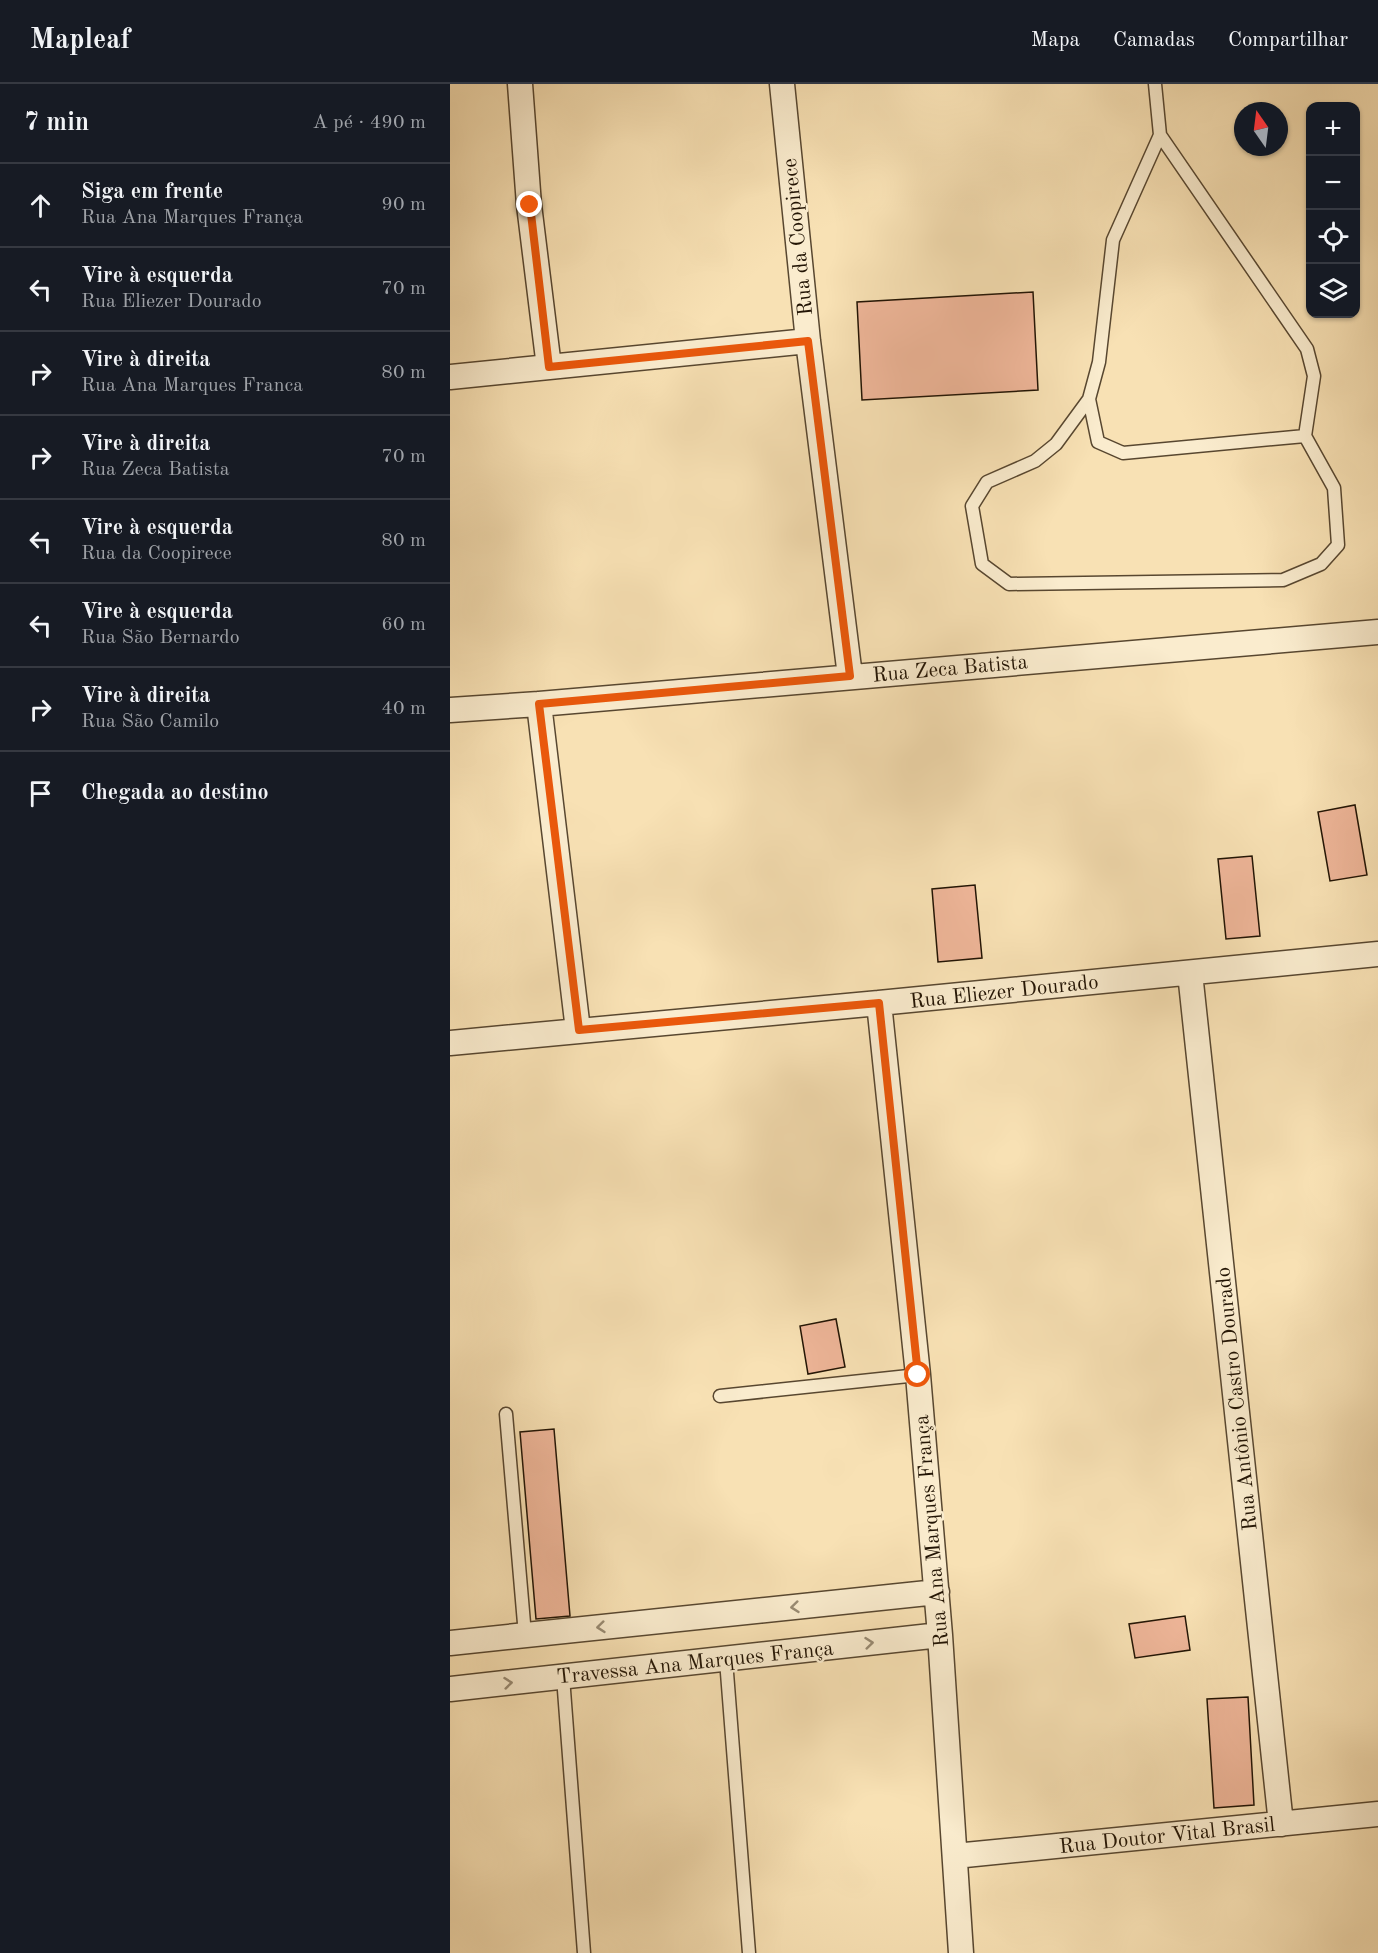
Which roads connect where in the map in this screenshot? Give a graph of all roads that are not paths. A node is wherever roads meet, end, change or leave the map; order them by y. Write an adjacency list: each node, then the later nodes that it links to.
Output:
1 (520, 84): 6 (street)
2 (782, 84): 5 (street, Rua da Coopirece)
3 (1155, 84): 4 (lane)
4 (1160, 135): 8 (lane); 9 (lane)
5 (808, 341): 6 (street); 11 (street, Rua da Coopirece)
6 (549, 367): 7 (street)
7 (450, 377)
8 (1089, 399): 9 (lane); 9 (lane)
9 (1305, 436)
10 (1378, 632): 11 (street, Rua Zeca Batista)
11 (850, 676): 12 (street, Rua Zeca Batista)
12 (539, 704): 13 (street, Rua Zeca Batista); 17 (street)
13 (450, 710)
14 (1378, 954): 15 (street, Rua Eliezer Dourado)
15 (1190, 973): 16 (street, Rua Eliezer Dourado); 30 (street, Rua Antônio Castro Dourado)
16 (879, 1003): 17 (street, Rua Eliezer Dourado); 19 (street, Rua Ana Marques França)
17 (579, 1030): 18 (street, Rua Eliezer Dourado)
18 (450, 1043)
19 (918, 1375): 20 (lane); 22 (street, Rua Ana Marques França)
20 (720, 1396)
21 (506, 1414): 23 (lane)
22 (937, 1592): 23 (street, one-way to 23); 24 (street, Rua Ana Marques França)
23 (525, 1635): 25 (street)
24 (940, 1635): 26 (street, Travessa Ana Marques França, one-way to 24); 31 (street, Rua Ana Marques França)
25 (450, 1643)
26 (726, 1660): 27 (street, Travessa Ana Marques França); 33 (lane)
27 (563, 1677): 28 (street, Travessa Ana Marques França, one-way to 27); 32 (lane)
28 (450, 1689)
29 (1378, 1814): 30 (street, Rua Doutor Vital Brasil)
30 (1281, 1824): 31 (street, Rua Doutor Vital Brasil)
31 (955, 1856): 34 (street, Rua Ana Marques França)
32 (584, 1953)
33 (749, 1953)
34 (961, 1953)

